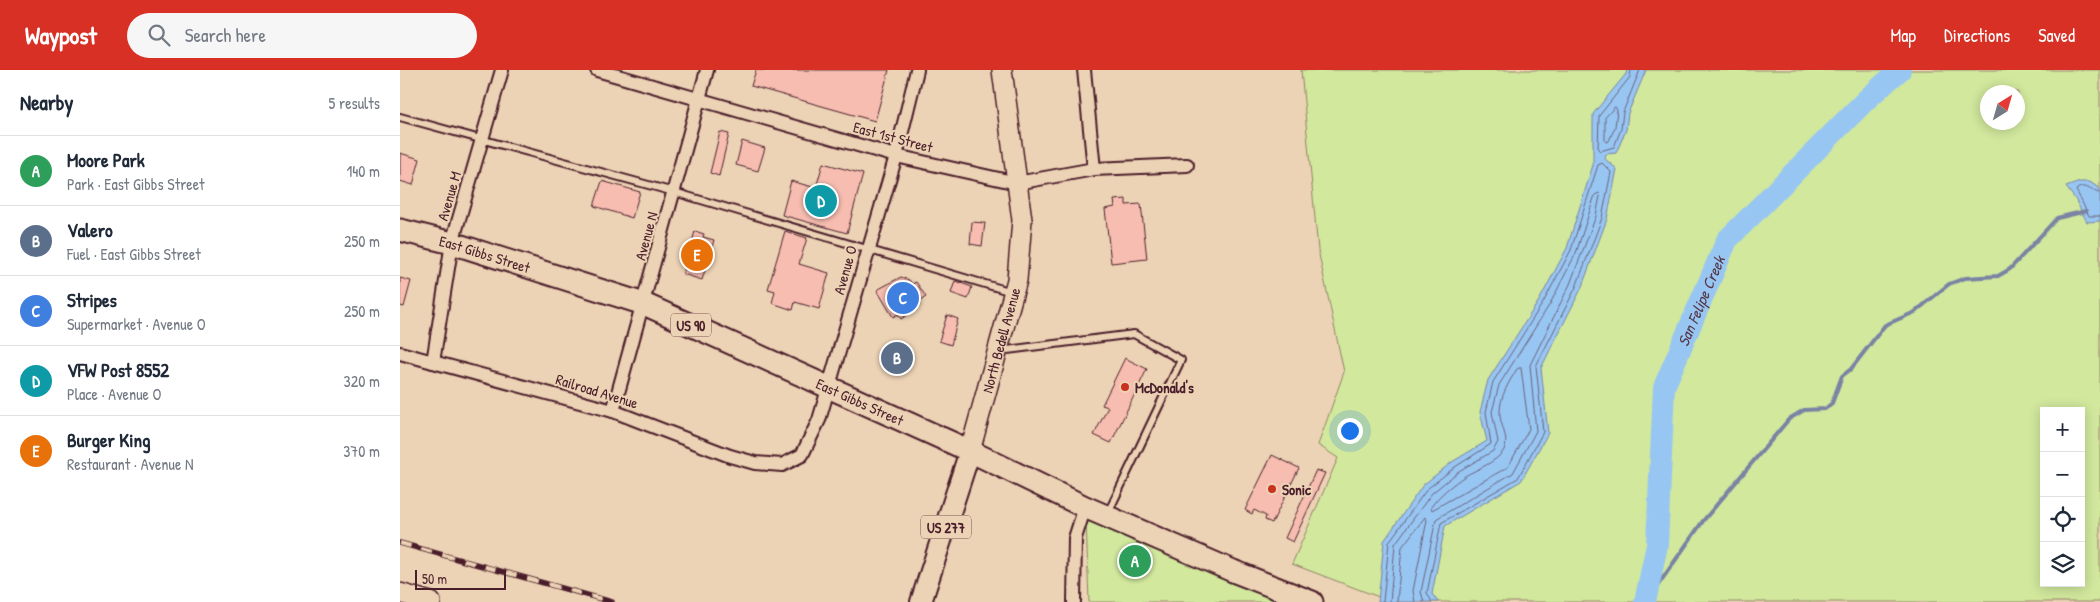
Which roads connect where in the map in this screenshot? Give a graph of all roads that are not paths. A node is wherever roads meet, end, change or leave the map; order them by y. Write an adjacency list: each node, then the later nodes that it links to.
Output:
1 (502, 70): 9 (street, Avenue M)
2 (597, 70): 7 (street, East 1st Street)
3 (707, 70): 7 (street, Avenue N)
4 (917, 70): 10 (street, Avenue O)
5 (1002, 70): 13 (main road, North Bedell Avenue)
6 (1084, 70): 12 (street)
7 (699, 99): 10 (street, East 1st Street); 14 (street, Avenue N)
8 (400, 118): 9 (lane)
9 (482, 139): 14 (lane); 16 (street, Avenue M)
10 (896, 156): 13 (street, East 1st Street); 17 (street, Avenue O)
11 (1187, 165): 12 (street, East 1st Street)
12 (1094, 169): 13 (street, East 1st Street)
13 (1017, 184): 18 (main road, North Bedell Avenue)
14 (674, 192): 17 (lane); 19 (street, Avenue N)
15 (400, 230): 16 (highway, East Gibbs Street / US 90)
16 (452, 243): 19 (highway, East Gibbs Street / US 90); 22 (street, Avenue M)
17 (868, 249): 18 (lane); 23 (street, Avenue O)
18 (1014, 293): 20 (main road, North Bedell Avenue)
19 (644, 304): 23 (highway, East Gibbs Street / US 90); 24 (street, Avenue N)
20 (998, 351): 25 (main road, North Bedell Avenue); 28 (lane)
21 (400, 353): 22 (street, Railroad Avenue)
22 (433, 362): 24 (street, Railroad Avenue)
23 (827, 387): 25 (highway, East Gibbs Street / US 90); 26 (street, Avenue O)
24 (613, 411): 26 (street, Railroad Avenue)
25 (970, 451): 27 (highway, East Gibbs Street / US 90); 31 (main road, North Bedell Avenue / US 277)
26 (782, 465)
27 (1085, 507): 28 (highway, East Gibbs Street / US 90); 32 (street)
28 (1107, 516): 33 (highway, East Gibbs Street / US 90)
29 (400, 593): 30 (main road)
30 (431, 602)
31 (921, 602)
32 (1074, 602)
33 (1312, 602)

